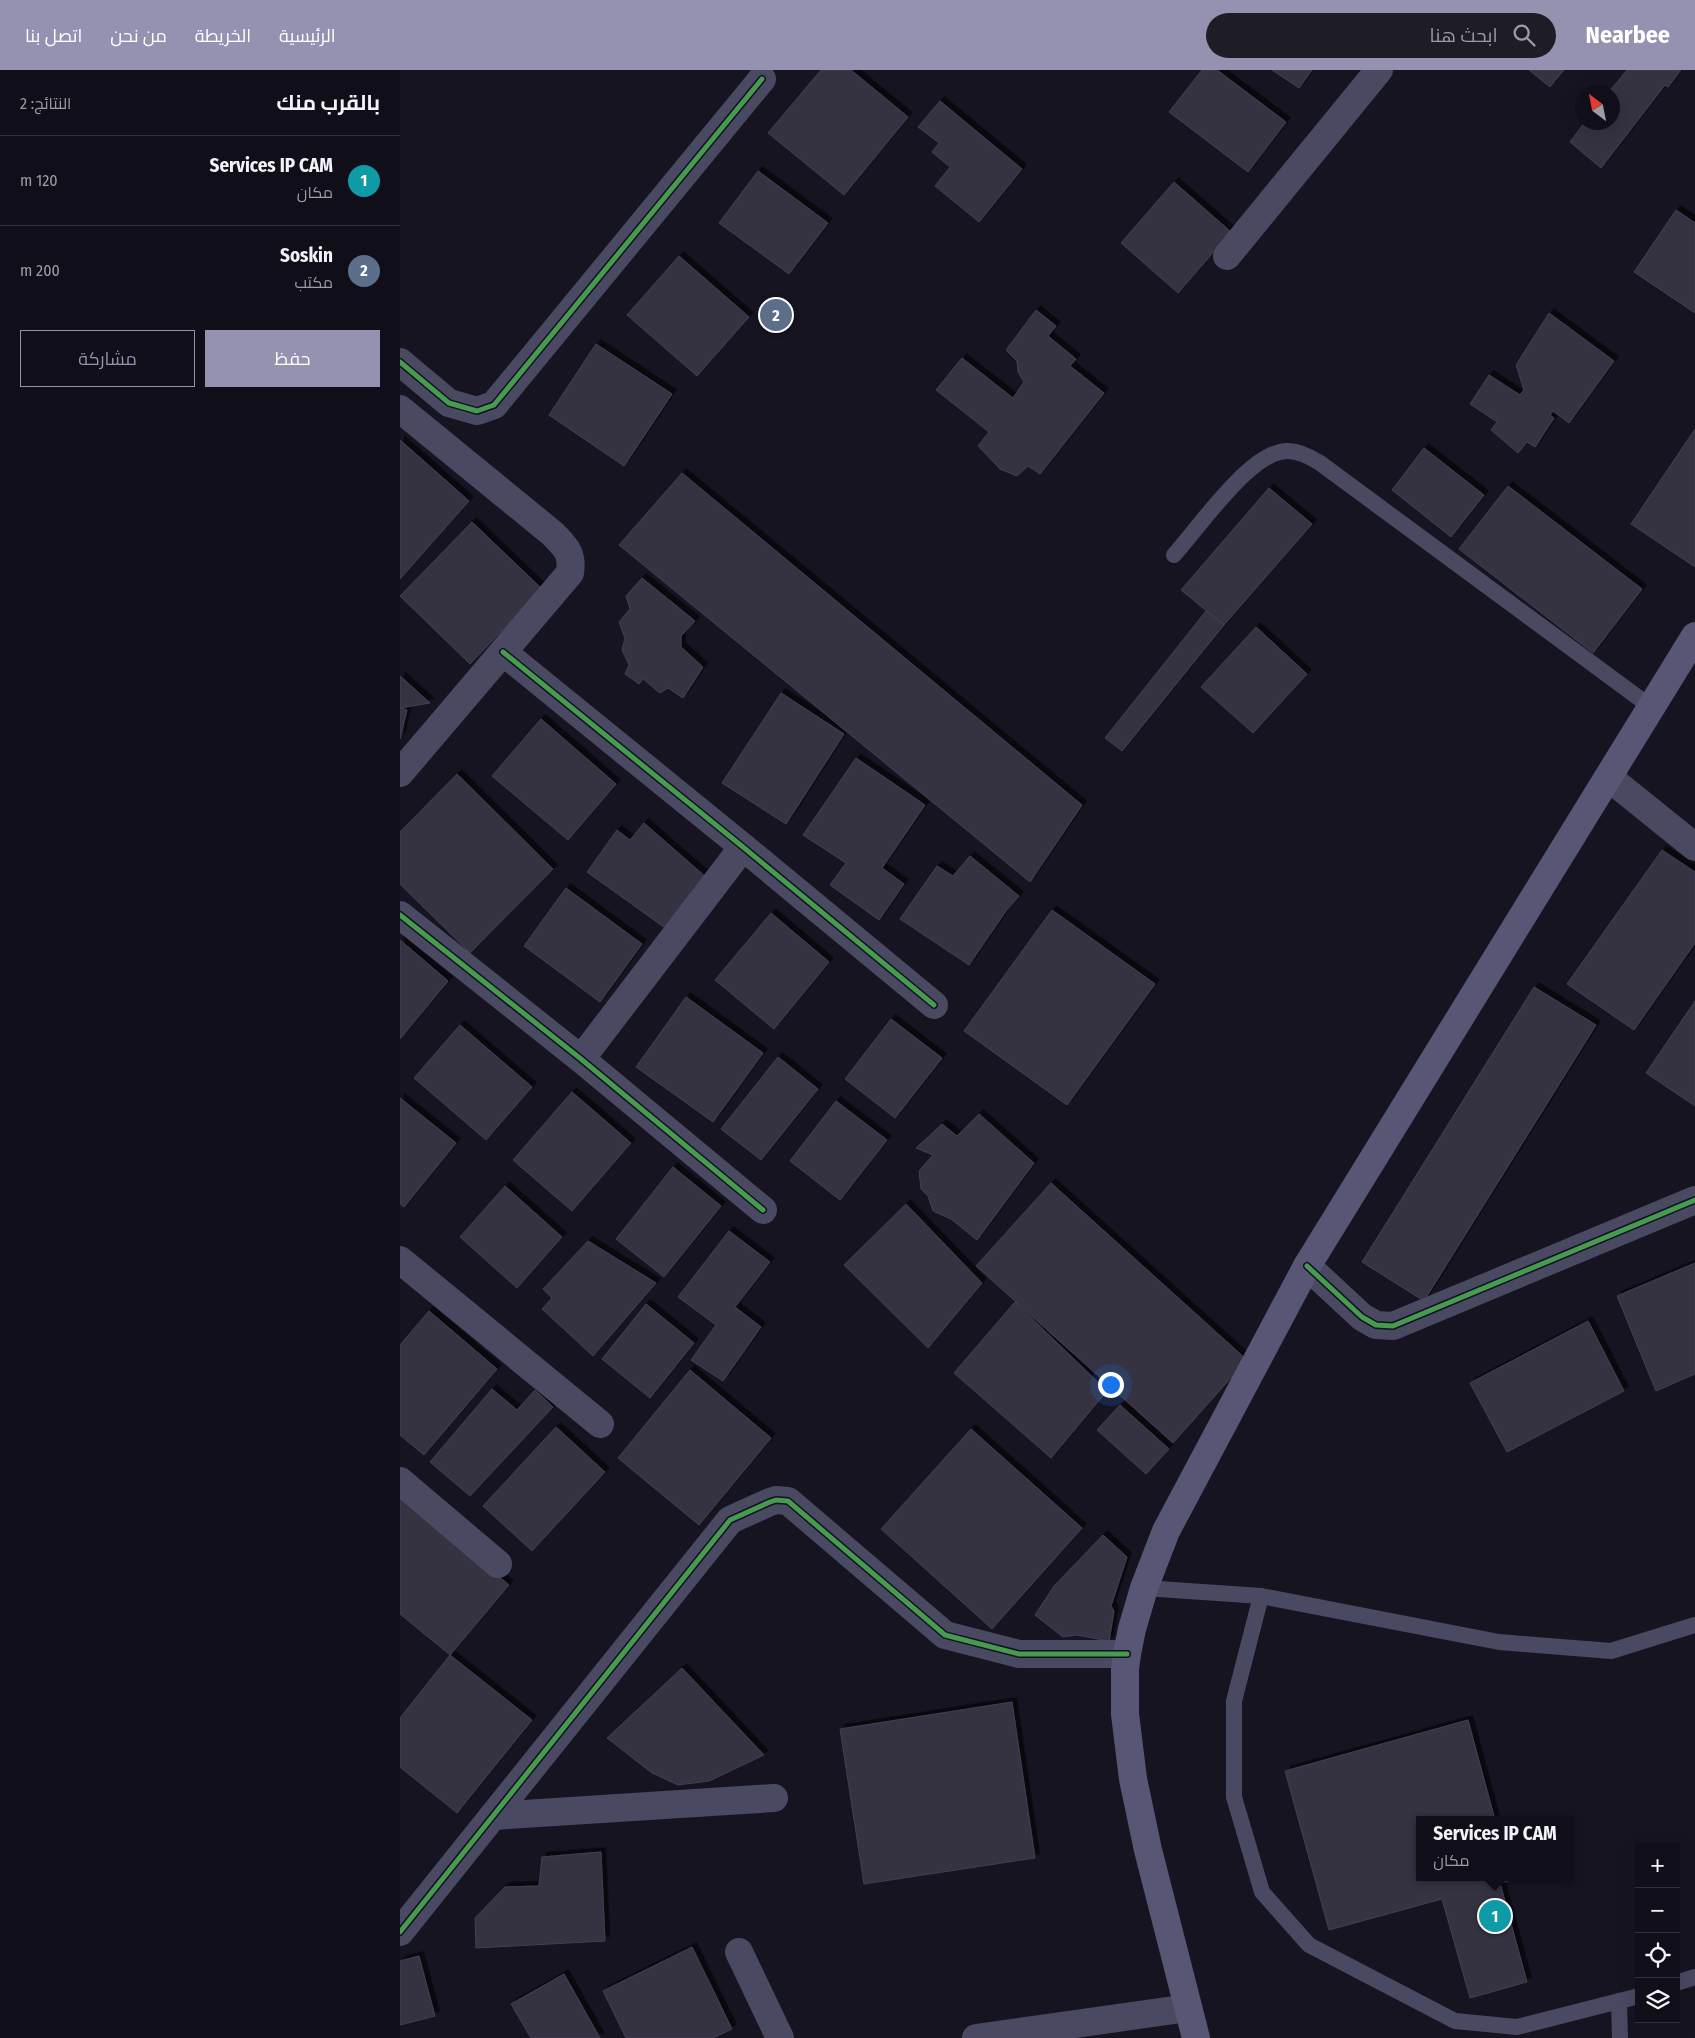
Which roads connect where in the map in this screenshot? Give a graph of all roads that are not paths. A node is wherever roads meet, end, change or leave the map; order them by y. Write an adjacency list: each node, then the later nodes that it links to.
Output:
1 (1379, 70): 3 (street)
2 (762, 79): 4 (street)
3 (1227, 256)
4 (400, 362)
5 (400, 409): 8 (street)
6 (1174, 555): 9 (lane)
7 (1695, 636): 9 (main road)
8 (502, 652): 10 (street); 12 (street)
9 (1651, 707): 11 (main road)
10 (400, 773)
11 (1608, 777): 13 (street); 20 (main road)
12 (744, 847): 15 (street); 16 (street)
13 (1695, 847)
14 (400, 915): 16 (street)
15 (934, 1005)
16 (581, 1059): 18 (street)
17 (1695, 1200): 20 (street)
18 (763, 1210)
19 (402, 1265): 21 (street)
20 (1307, 1266): 24 (main road)
21 (600, 1424)
22 (400, 1481): 23 (street)
23 (498, 1564)
24 (1144, 1588): 25 (lane); 27 (main road)
25 (1261, 1596): 26 (lane); 35 (lane)
26 (1695, 1624)
27 (1127, 1654): 29 (street); 36 (main road)
28 (774, 1798): 29 (street)
29 (493, 1816): 30 (street)
30 (400, 1932)
31 (739, 1952): 37 (street)
32 (1695, 1976): 33 (lane)
33 (1680, 1982)
34 (1635, 1997): 35 (lane)
35 (1619, 2001): 40 (lane)
36 (1188, 2008): 38 (street); 39 (main road)
37 (780, 2038)
38 (976, 2038)
39 (1196, 2038)
40 (1620, 2038)

